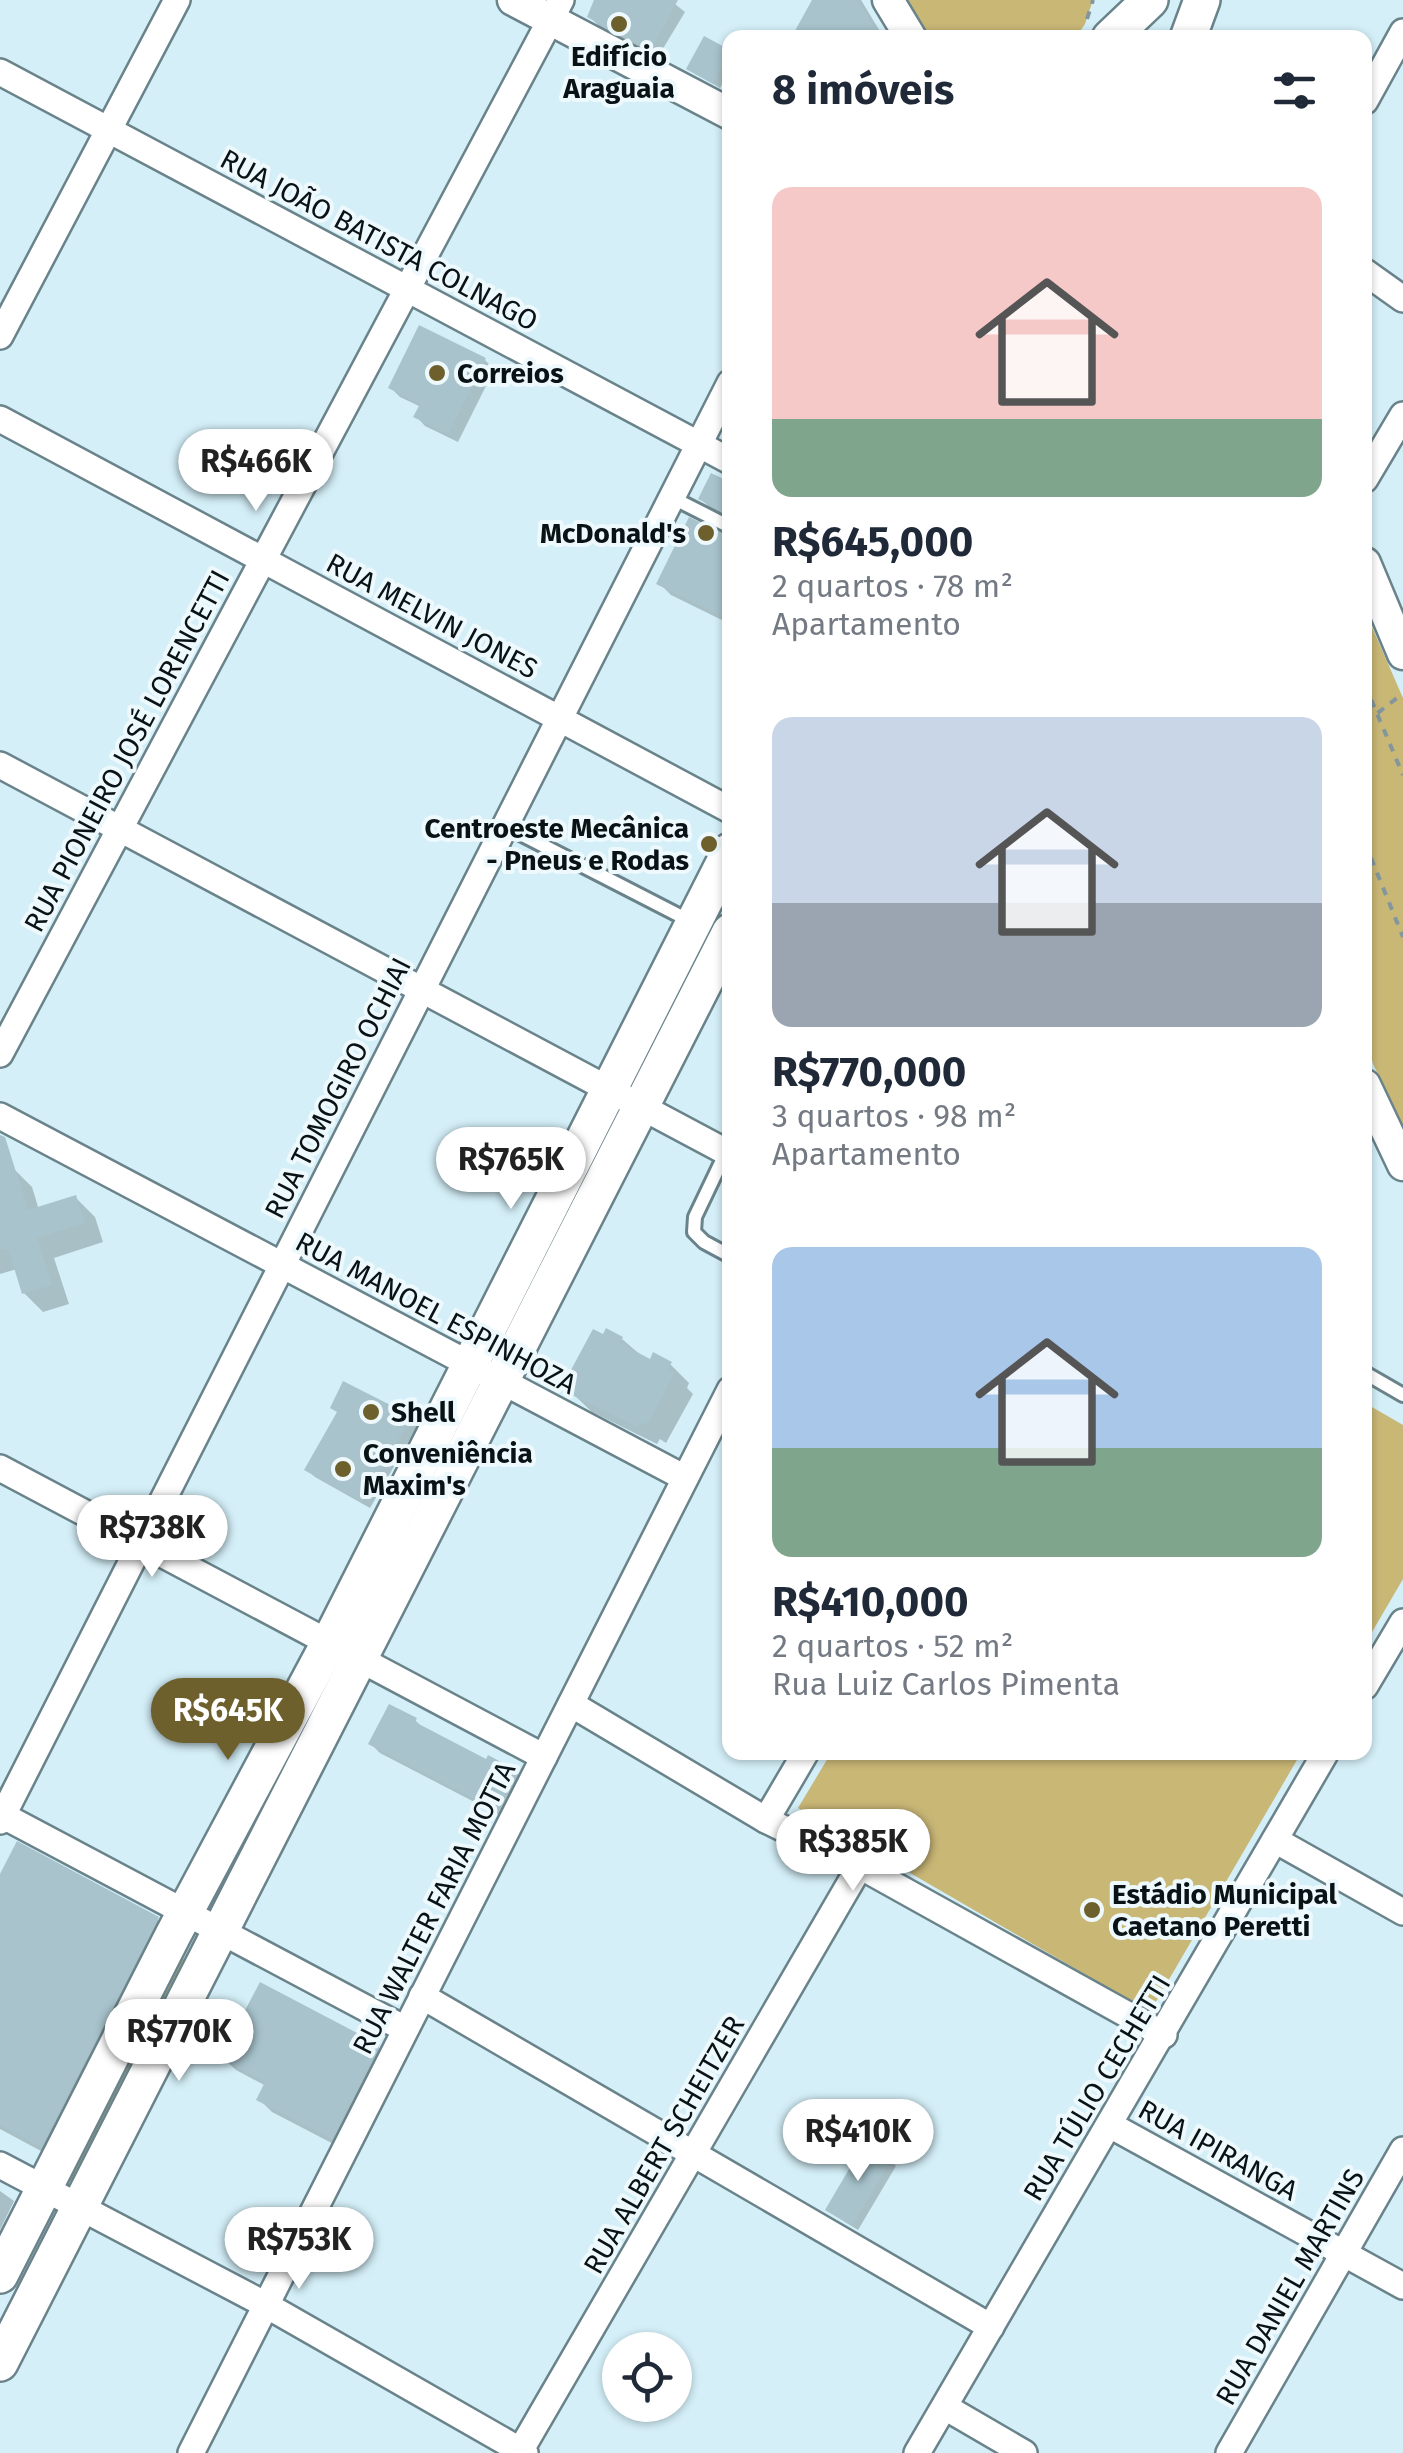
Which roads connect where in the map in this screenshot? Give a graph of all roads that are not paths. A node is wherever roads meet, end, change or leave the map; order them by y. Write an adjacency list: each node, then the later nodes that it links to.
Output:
1 (176, 0): 12 (street)
2 (513, 0): 5 (street)
3 (888, 0): 6 (street)
4 (1202, 0): 7 (main road)
5 (556, 10): 11 (street); 14 (street, RUA PIONEIRO JOSÉ LORENCETTI)
6 (906, 30)
7 (1191, 30)
8 (1403, 32): 10 (street)
9 (0, 72): 12 (street, RUA JOÃO BATISTA COLNAGO)
10 (1372, 88)
11 (722, 109)
12 (108, 130): 14 (street, RUA JOÃO BATISTA COLNAGO); 16 (street)
13 (1372, 277): 15 (street)
14 (407, 289): 20 (street, RUA JOÃO BATISTA COLNAGO); 25 (street, RUA PIONEIRO JOSÉ LORENCETTI)
15 (1403, 299)
16 (0, 336)
17 (722, 399): 20 (street, RUA TOMOGIRO OCHIAI)
18 (1403, 415): 22 (street)
19 (0, 419): 25 (street, RUA MELVIN JONES)
20 (699, 444): 21 (street, RUA JOÃO BATISTA COLNAGO); 23 (street, RUA TOMOGIRO OCHIAI)
21 (722, 457)
22 (1372, 467)
23 (673, 498): 24 (lane); 28 (street, RUA TOMOGIRO OCHIAI)
24 (722, 523)
25 (263, 560): 28 (street, RUA MELVIN JONES); 32 (street, RUA PIONEIRO JOSÉ LORENCETTI)
26 (1372, 580): 27 (street)
27 (1403, 654)
28 (560, 718): 30 (street, RUA MELVIN JONES); 31 (street, RUA TOMOGIRO OCHIAI)
29 (0, 765): 32 (street)
30 (722, 806)
31 (505, 826): 34 (lane); 36 (street, RUA TOMOGIRO OCHIAI)
32 (120, 829): 36 (street); 37 (street, RUA PIONEIRO JOSÉ LORENCETTI)
33 (722, 867): 34 (main road)
34 (694, 923): 38 (main road)
35 (722, 948): 40 (main road)
36 (422, 990): 38 (street); 46 (street, RUA TOMOGIRO OCHIAI)
37 (0, 1054)
38 (610, 1089): 40 (street); 47 (main road)
39 (1372, 1100): 43 (street)
40 (641, 1106): 42 (street); 47 (main road)
41 (0, 1116): 46 (street, RUA MANOEL ESPINHOZA)
42 (722, 1150)
43 (1403, 1164)
44 (722, 1165): 45 (lane)
45 (722, 1252)
46 (282, 1265): 47 (street, RUA MANOEL ESPINHOZA); 53 (street, RUA TOMOGIRO OCHIAI)
47 (486, 1373): 52 (street, RUA MANOEL ESPINHOZA); 55 (main road)
48 (1372, 1377): 49 (lane)
49 (1403, 1395)
50 (722, 1408): 52 (street, RUA WALTER FARIA MOTTA)
51 (0, 1468): 53 (street)
52 (685, 1478): 57 (street, RUA WALTER FARIA MOTTA)
53 (141, 1543): 55 (street); 61 (street, RUA TOMOGIRO OCHIAI)
54 (1403, 1622): 56 (street)
55 (344, 1651): 58 (street); 66 (main road); 67 (main road)
56 (1372, 1674)
57 (571, 1704): 58 (street, RUA WALTER FARIA MOTTA); 62 (street)
58 (544, 1757): 68 (street, RUA WALTER FARIA MOTTA)
59 (801, 1760): 62 (street)
60 (1321, 1760): 63 (street, RUA TÚLIO CECHETTI)
61 (1, 1817): 66 (street)
62 (766, 1820): 64 (street)
63 (1275, 1840): 65 (street); 70 (street, RUA TÚLIO CECHETTI)
64 (860, 1866): 70 (street); 73 (street, RUA ALBERT SCHEITZER)
65 (1403, 1912)
66 (185, 1914): 67 (street); 75 (main road)
67 (220, 1931): 69 (street); 76 (main road)
68 (422, 1996): 69 (street, RUA WALTER FARIA MOTTA); 73 (street)
69 (406, 2030): 80 (street, RUA WALTER FARIA MOTTA)
70 (1164, 2035): 71 (street, RUA TÚLIO CECHETTI)
71 (1110, 2124): 77 (street, RUA IPIRANGA); 81 (street, RUA TÚLIO CECHETTI)
72 (1403, 2150): 77 (street, RUA DANIEL MARTINS)
73 (694, 2155): 81 (street); 84 (street, RUA ALBERT SCHEITZER)
74 (0, 2165): 75 (street)
75 (42, 2188): 76 (street); 78 (main road)
76 (80, 2207): 80 (street); 82 (main road)
77 (1344, 2253): 79 (street, RUA IPIRANGA); 88 (street, RUA DANIEL MARTINS)
78 (0, 2275)
79 (1403, 2286)
80 (266, 2305): 84 (street); 85 (street, RUA WALTER FARIA MOTTA)
81 (990, 2327): 83 (street, RUA TÚLIO CECHETTI)
82 (0, 2363)
83 (945, 2406): 86 (street, RUA TÚLIO CECHETTI); 87 (street)
84 (522, 2452)
85 (191, 2453)
86 (917, 2453)
87 (1024, 2453)
88 (1229, 2453)

